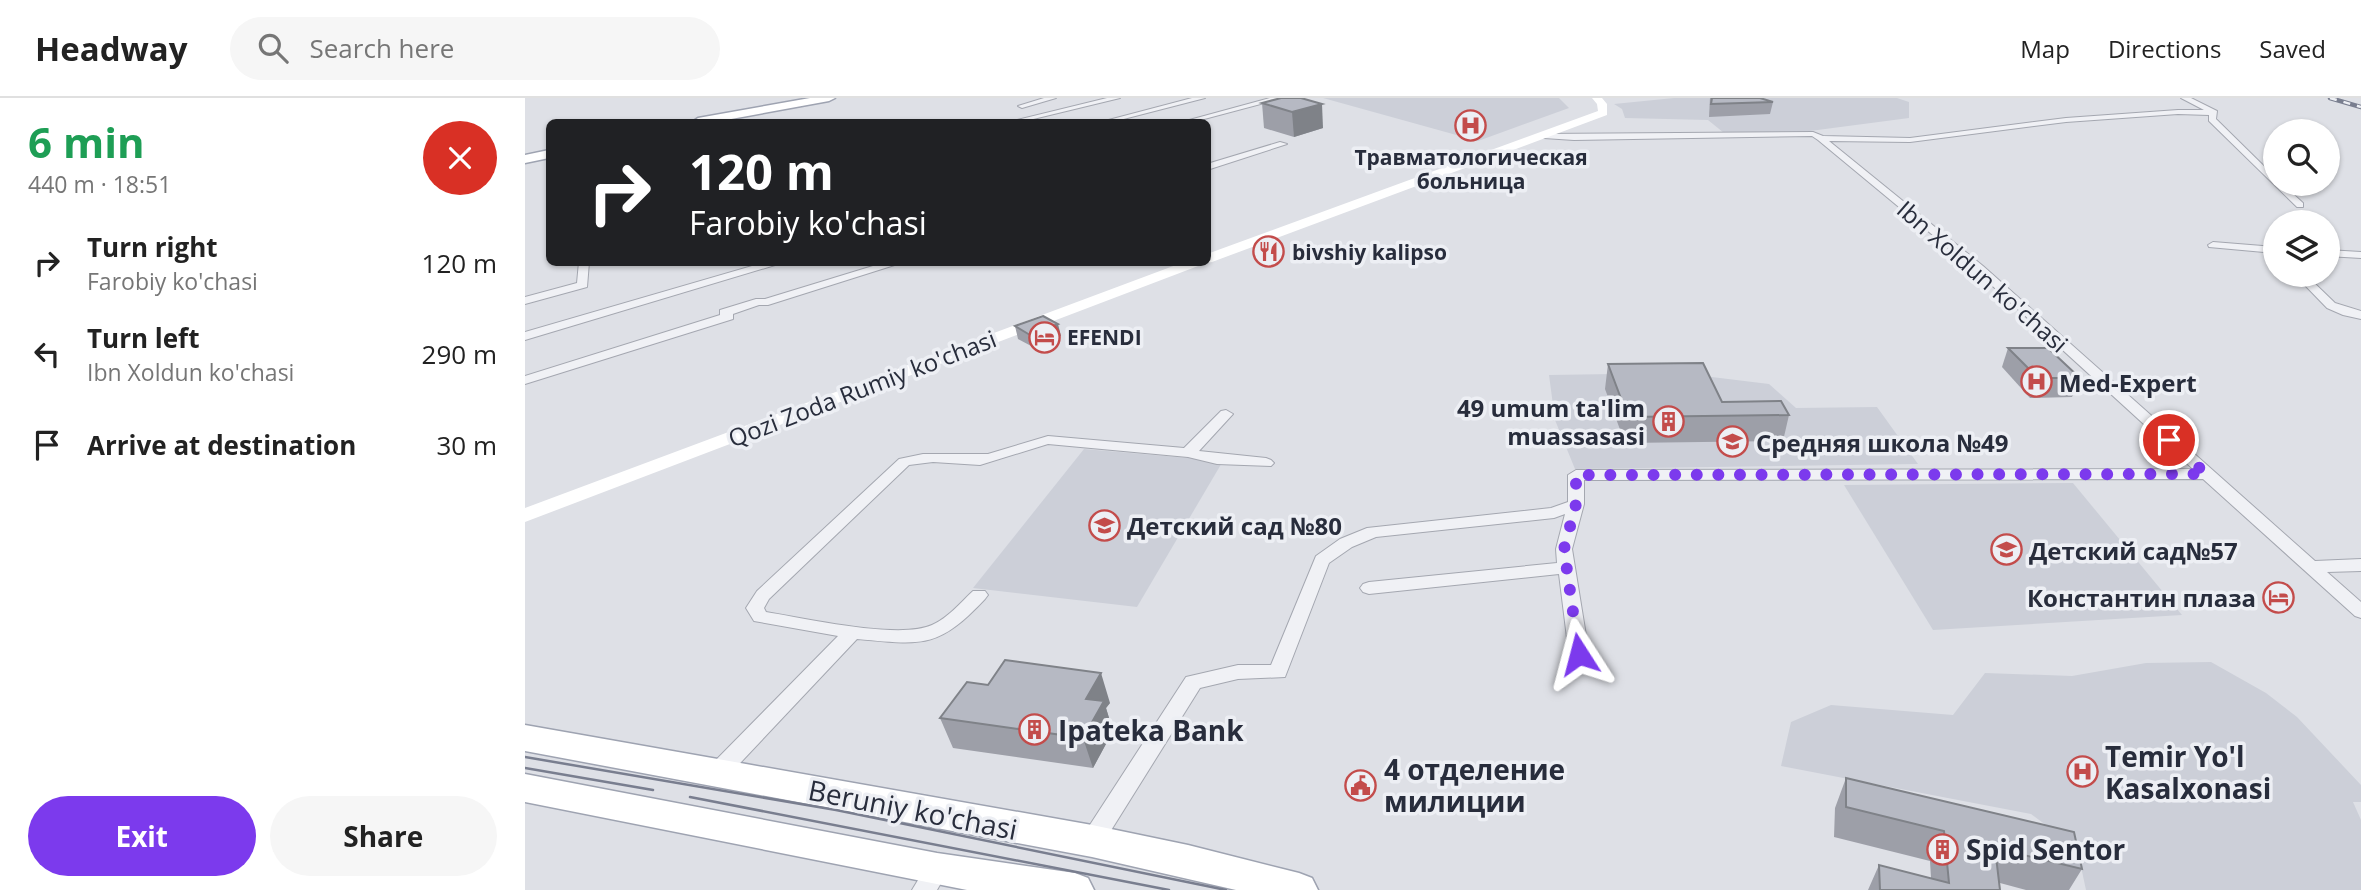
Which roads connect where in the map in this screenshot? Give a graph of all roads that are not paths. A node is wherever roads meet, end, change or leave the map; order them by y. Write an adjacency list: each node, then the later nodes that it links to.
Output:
1 (829, 98): 12 (main road)
2 (843, 98): 13 (main road)
3 (1052, 98): 10 (street)
4 (1116, 98): 14 (street)
5 (1201, 98): 15 (street)
6 (1279, 98): 16 (street)
7 (1584, 98): 27 (street)
8 (1597, 98): 17 (street)
9 (2185, 98): 11 (street)
10 (1022, 106)
11 (2214, 113): 18 (street); 23 (street)
12 (714, 119)
13 (729, 119)
14 (1026, 119)
15 (1117, 119)
16 (1198, 119)
17 (1544, 136): 18 (street); 31 (street)
18 (1821, 138): 45 (street, Ibn Xoldun ko'chasi)
19 (1283, 144): 22 (street)
20 (546, 154): 21 (main road)
21 (525, 157)
22 (1211, 166)
23 (2263, 170)
24 (2290, 196): 25 (street)
25 (2300, 205)
26 (2213, 244): 28 (street)
27 (1211, 248)
28 (2263, 250)
29 (2340, 254): 30 (street)
30 (2361, 255)
31 (1211, 258)
32 (584, 266): 38 (street)
33 (767, 266): 40 (street)
34 (886, 266): 41 (street)
35 (1159, 266): 46 (street, Qozi Zoda Rumiy ko'chasi)
36 (1188, 266): 48 (street, Qozi Zoda Rumiy ko'chasi)
37 (2315, 287): 39 (street)
38 (525, 301)
39 (2361, 315)
40 (525, 337)
41 (525, 380)
42 (1226, 414): 43 (street)
43 (1188, 453): 44 (street); 55 (street)
44 (1266, 463)
45 (2206, 474): 47 (street); 50 (street, Ibn Xoldun ko'chasi)
46 (525, 499)
47 (1576, 504): 51 (street); 60 (street)
48 (525, 514)
49 (2361, 565): 50 (street)
50 (2312, 567): 54 (street, Ibn Xoldun ko'chasi)
51 (1565, 568): 52 (street); 56 (street)
52 (1369, 588)
53 (979, 595): 55 (street)
54 (2361, 612)
55 (853, 632): 58 (street)
56 (1579, 654)
57 (525, 738): 58 (main road, Beruniy ko'chasi)
58 (719, 771): 60 (main road, Beruniy ko'chasi)
59 (525, 788): 61 (main road, Beruniy ko'chasi)
60 (1092, 841): 63 (main road, Beruniy ko'chasi)
61 (930, 880): 62 (main road, Beruniy ko'chasi)
62 (1075, 890)
63 (1299, 890)

